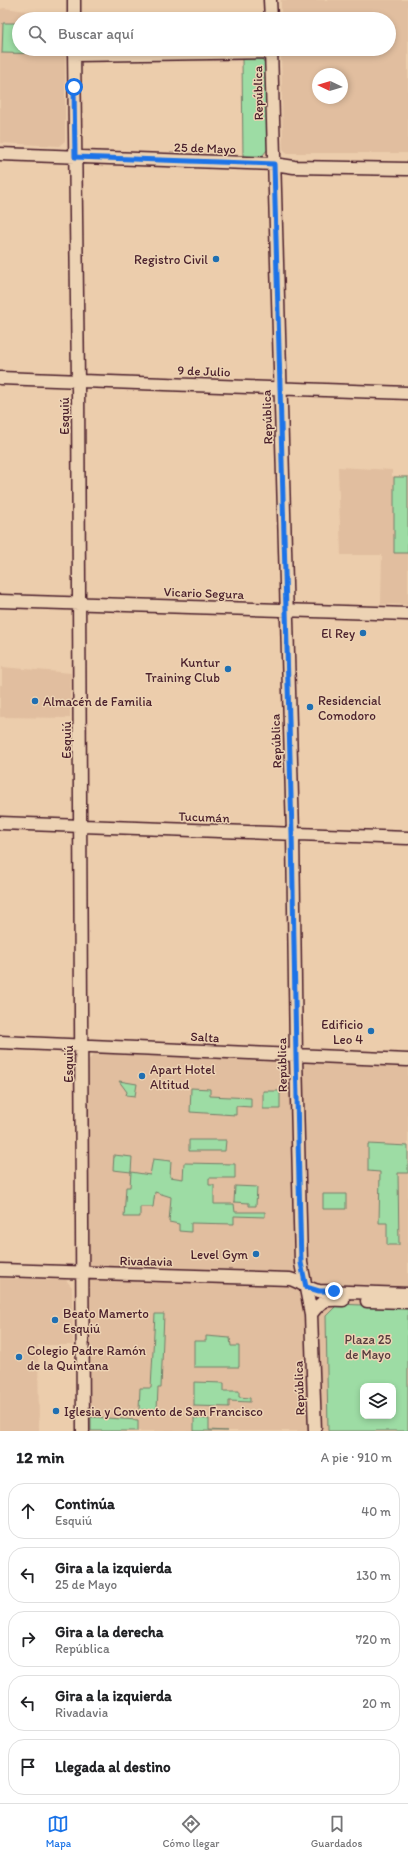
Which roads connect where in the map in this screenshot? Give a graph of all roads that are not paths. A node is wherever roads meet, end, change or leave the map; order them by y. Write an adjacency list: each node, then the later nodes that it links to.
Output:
1 (74, 0): 3 (street)
2 (270, 0): 4 (street)
3 (74, 12)
4 (271, 12)
5 (74, 56): 8 (street, Esquiú)
6 (271, 56): 9 (street, República)
7 (0, 154): 8 (street, 25 de Mayo)
8 (75, 157): 9 (street, 25 de Mayo); 12 (street, Esquiú)
9 (274, 164): 10 (street, 25 de Mayo); 13 (street, República)
10 (408, 169)
11 (0, 378): 12 (street, 9 de Julio)
12 (78, 382): 13 (street, 9 de Julio); 16 (street, Esquiú)
13 (280, 387): 14 (street, 9 de Julio); 17 (street, República)
14 (408, 393)
15 (0, 601): 16 (street, Vicario Segura)
16 (78, 603): 17 (street, Vicario Segura); 20 (street, Esquiú)
17 (286, 610): 18 (street, Vicario Segura); 21 (street, República)
18 (408, 614)
19 (0, 823): 20 (street, Tucumán)
20 (80, 827): 21 (street, Tucumán); 24 (street, Esquiú)
21 (292, 833): 22 (street, Tucumán); 25 (street, República)
22 (408, 838)
23 (0, 1042): 24 (street, Salta)
24 (82, 1046): 25 (street, Salta); 28 (street, Esquiú)
25 (296, 1056): 26 (street, Salta); 29 (street, República)
26 (408, 1060)
27 (0, 1270): 28 (street, Rivadavia)
28 (81, 1274): 29 (street, Rivadavia); 33 (street, Esquiú)
29 (306, 1287): 30 (street, Rivadavia); 32 (street, República)
30 (408, 1294)
31 (408, 1302): 32 (street)
32 (311, 1314): 34 (street, República)
33 (83, 1431)
34 (315, 1431)

